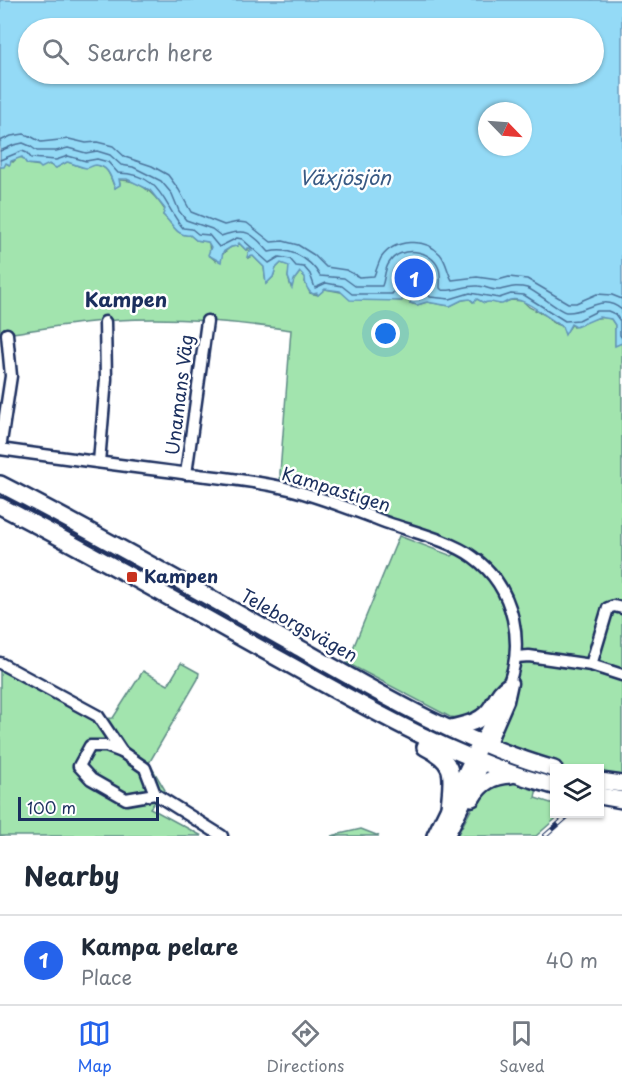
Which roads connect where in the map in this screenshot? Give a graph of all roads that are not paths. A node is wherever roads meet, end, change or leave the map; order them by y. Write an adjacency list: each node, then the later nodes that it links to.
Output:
1 (207, 321): 6 (street, Unamans Väg)
2 (105, 322): 5 (street)
3 (7, 334): 4 (street)
4 (0, 449): 5 (street, Kampastigen)
5 (99, 462): 6 (street, Kampastigen)
6 (186, 474): 10 (street, Kampastigen)
7 (0, 484): 16 (main road, Teleborgsvägen)
8 (0, 506): 15 (main road)
9 (618, 607): 12 (street)
10 (516, 657): 12 (street); 14 (street, Kampastigen)
11 (0, 663): 18 (street)
12 (591, 665): 13 (street)
13 (622, 675)
14 (510, 680): 16 (main road); 17 (street, Kampastigen)
15 (399, 726): 19 (main road); 28 (main road)
16 (450, 728): 17 (main road, Teleborgsvägen)
17 (485, 743): 19 (main road); 20 (main road, Teleborgsvägen)
18 (122, 752): 25 (street); 25 (street)
19 (477, 761): 21 (main road); 28 (main road)
20 (550, 767)
21 (514, 775): 24 (main road); 28 (main road)
22 (604, 782): 23 (main road)
23 (622, 784)
24 (550, 785)
25 (155, 794): 29 (street)
26 (604, 797): 27 (main road)
27 (622, 800)
28 (451, 814): 30 (main road); 31 (main road)
29 (222, 836)
30 (435, 836)
31 (446, 836)

